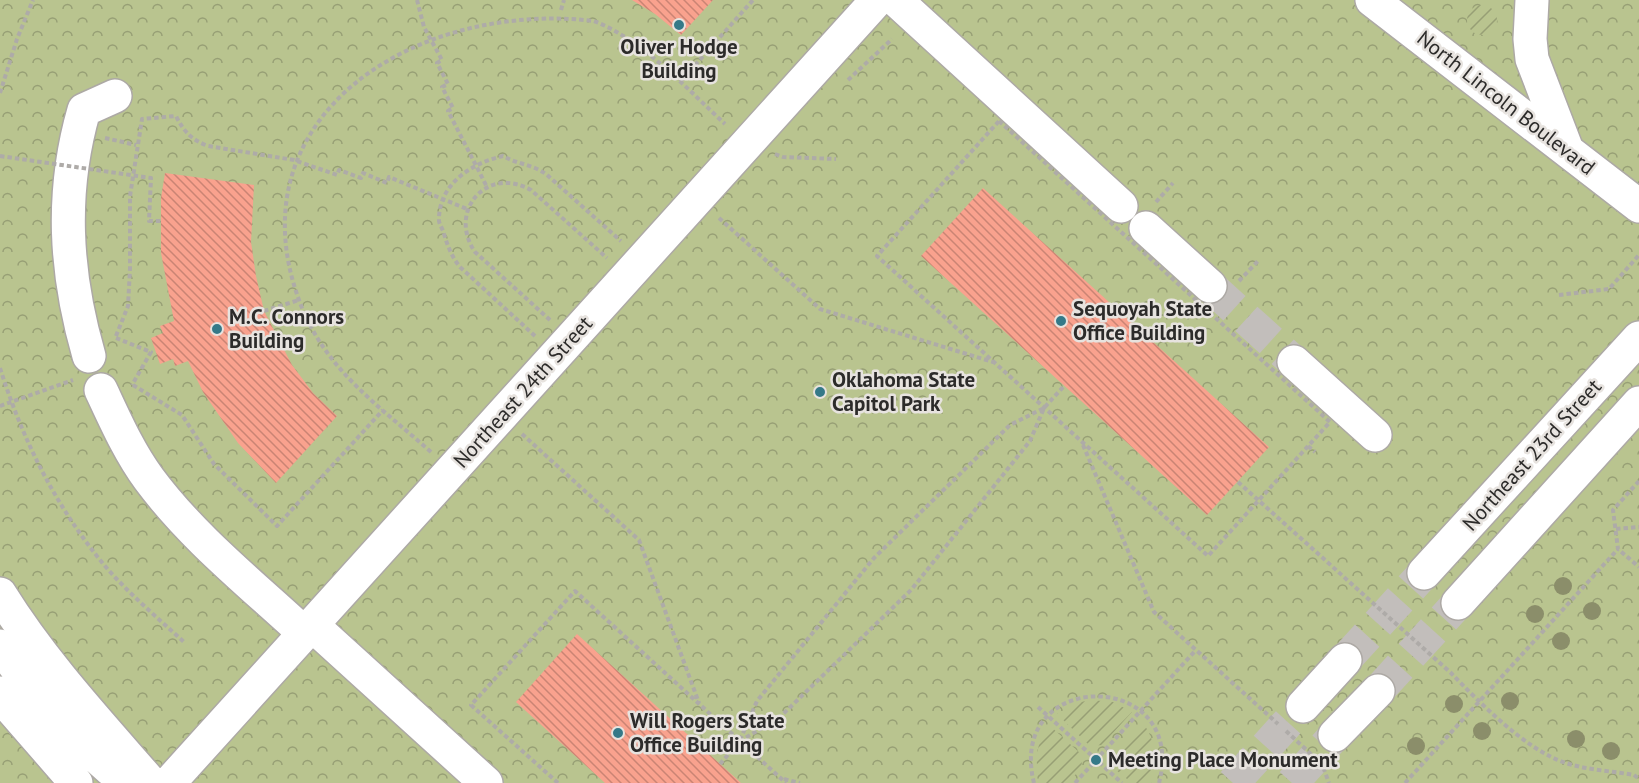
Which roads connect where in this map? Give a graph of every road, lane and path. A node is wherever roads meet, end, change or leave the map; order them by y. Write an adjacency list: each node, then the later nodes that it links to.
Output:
1 (33, 0): 17 (path)
2 (417, 0): 14 (path)
3 (564, 0): 10 (path)
4 (753, 0): 16 (path)
5 (877, 0): 31 (main road, Northeast 24th Street)
6 (896, 0): 32 (main road)
7 (1372, 0): 23 (main road, North Lincoln Boulevard)
8 (1532, 0): 23 (main road)
9 (550, 8): 10 (path)
10 (561, 10): 11 (path)
11 (571, 13)
12 (579, 15): 16 (path)
13 (432, 16): 14 (path)
14 (422, 20): 15 (path); 27 (path)
15 (411, 25)
16 (680, 82): 19 (path)
17 (0, 93)
18 (115, 96): 50 (main road)
19 (731, 129)
20 (303, 138): 26 (path)
21 (136, 145): 22 (path); 26 (path); 50 (path)
22 (102, 149)
23 (1566, 150): 33 (main road, North Lincoln Boulevard)
24 (0, 156): 35 (path, bridge)
25 (100, 160): 28 (path)
26 (294, 160): 30 (path); 42 (path)
27 (476, 164): 29 (path); 30 (path); 37 (path)
28 (99, 171)
29 (487, 186): 34 (path); 39 (path)
30 (444, 199): 34 (path); 47 (path)
31 (698, 199): 49 (path); 59 (main road, Northeast 24th Street)
32 (1121, 206)
33 (1639, 206)
34 (467, 209): 44 (path)
35 (161, 221)
36 (1146, 228): 40 (main road)
37 (626, 246)
38 (1639, 255): 41 (path)
39 (611, 262)
40 (1210, 286)
41 (1559, 295)
42 (299, 300): 43 (path); 58 (path)
43 (264, 311)
44 (555, 324)
45 (111, 328): 50 (path)
46 (1639, 338): 72 (main road, Northeast 23rd Street)
47 (540, 340)
48 (1294, 362): 60 (main road)
49 (995, 363): 57 (path); 62 (path)
50 (107, 367): 50 (path); 53 (path); 54 (path); 58 (path); 75 (main road)
51 (0, 368): 54 (path)
52 (1064, 386): 57 (path)
53 (136, 394)
54 (11, 402): 56 (path); 76 (path)
55 (1639, 403): 74 (main road)
56 (0, 406)
57 (1044, 408): 61 (path); 89 (path); 89 (path)
58 (383, 410): 64 (path)
59 (501, 416): 75 (main road, Northeast 24th Street); 83 (path)
60 (1375, 435)
61 (1082, 441): 67 (path); 78 (path)
62 (1308, 446): 63 (path); 67 (path)
63 (1315, 452)
64 (436, 456)
65 (1639, 481): 69 (path)
66 (1238, 482): 67 (path)
67 (1259, 500): 82 (path)
68 (1639, 528): 69 (path)
69 (1616, 530): 70 (path)
70 (1618, 549): 71 (path); 82 (path)
71 (1639, 567)
72 (1424, 573)
73 (0, 594): 96 (main road)
74 (1458, 603)
75 (308, 629): 97 (main road, Northeast 24th Street); 98 (main road)
76 (185, 643)
77 (0, 646): 95 (main road)
78 (1195, 651): 86 (path); 106 (path)
79 (1345, 660): 84 (main road)
80 (1378, 691): 88 (main road)
81 (0, 693): 94 (main road)
82 (1479, 701): 93 (path); 107 (path)
83 (699, 704): 89 (path); 99 (path)
84 (1303, 706)
85 (1038, 707): 87 (path)
86 (1140, 711): 87 (path); 90 (path); 105 (path)
87 (1048, 716): 90 (path); 102 (path)
88 (1335, 735)
89 (740, 741): 91 (path); 92 (path)
90 (1096, 760): 103 (path); 104 (path)
91 (720, 764)
92 (781, 778): 100 (path); 101 (path)
93 (1639, 779)
94 (76, 783)
95 (139, 783)
96 (152, 783)
97 (169, 783)
98 (486, 783)
99 (558, 783)
100 (786, 783)
101 (800, 783)
102 (1034, 783)
103 (1075, 783)
104 (1122, 783)
105 (1159, 783)
106 (1329, 783)
107 (1405, 783)

